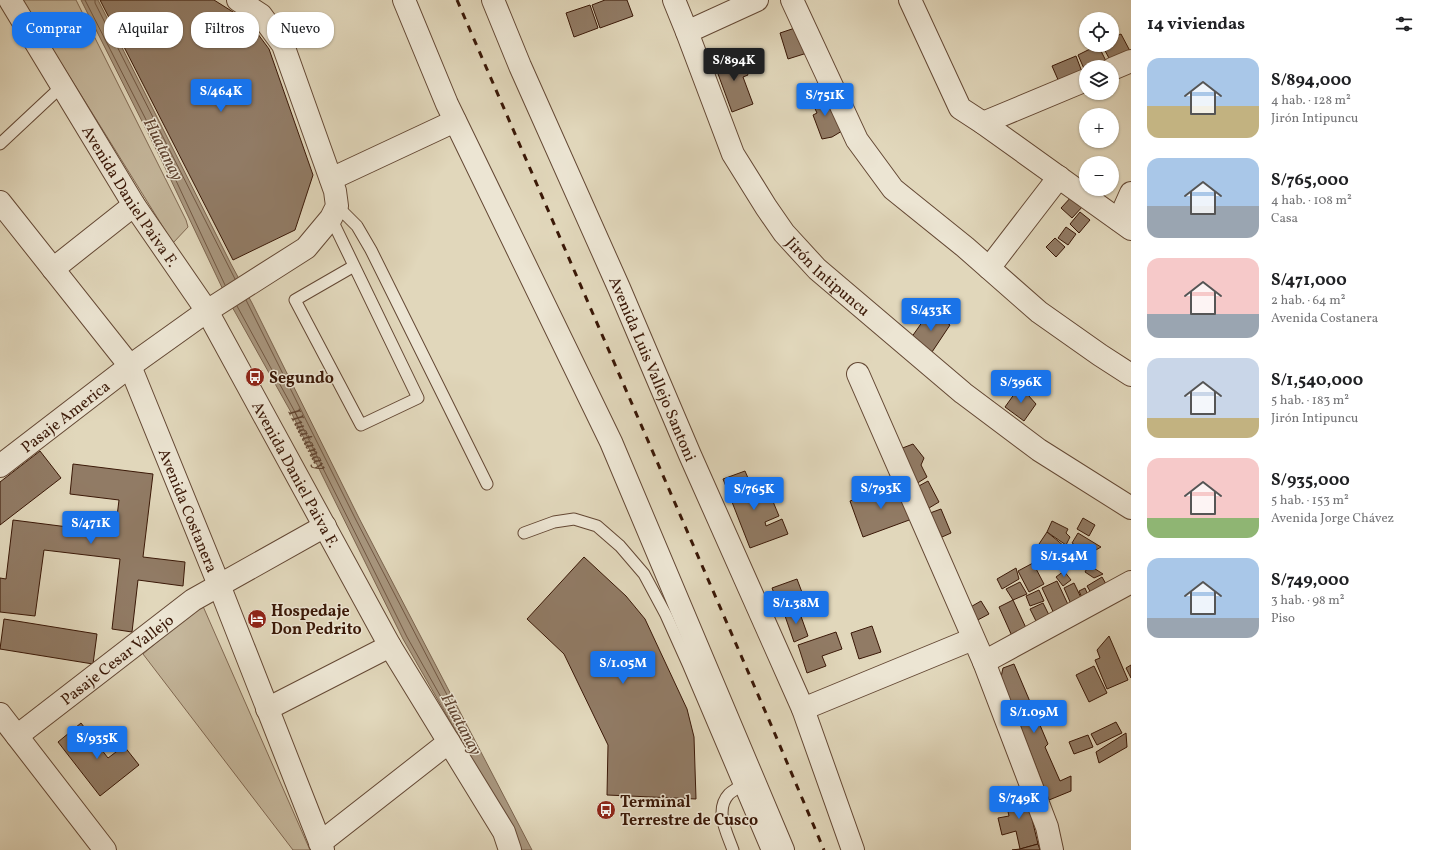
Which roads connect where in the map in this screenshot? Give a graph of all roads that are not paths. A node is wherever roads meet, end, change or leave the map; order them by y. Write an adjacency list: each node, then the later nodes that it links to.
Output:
1 (10, 0): 13 (street, Avenida Daniel Paiva F.)
2 (238, 0): 18 (street)
3 (404, 0): 14 (street)
4 (493, 0): 42 (street, Avenida Luis Vallejo Santoni)
5 (674, 0): 9 (street, Jirón Intipuncu)
6 (757, 0): 9 (street)
7 (792, 0): 25 (street)
8 (910, 0): 15 (street)
9 (687, 32): 33 (street, Jirón Intipuncu)
10 (1131, 61): 11 (street)
11 (1119, 66)
12 (1079, 83): 15 (street)
13 (62, 86): 16 (lane); 21 (street, Avenida Daniel Paiva F.)
14 (455, 120): 18 (street); 52 (street)
15 (983, 123): 17 (street)
16 (0, 144)
17 (1059, 177): 23 (street); 25 (street)
18 (331, 179): 22 (street)
19 (1131, 193): 23 (street)
20 (0, 202): 26 (street, Avenida Costanera)
21 (134, 206): 26 (street); 27 (street, Avenida Daniel Paiva F.)
22 (334, 212): 24 (lane); 27 (street, Pasaje America); 32 (lane)
23 (1125, 224)
24 (354, 266): 24 (lane)
25 (989, 268): 30 (street)
26 (53, 269): 28 (street, Avenida Costanera)
27 (215, 306): 28 (street, Pasaje America); 34 (street, Avenida Daniel Paiva F.)
28 (130, 366): 31 (street, Pasaje America); 37 (street, Avenida Costanera)
29 (858, 374): 38 (street)
30 (1131, 376)
31 (0, 466)
32 (487, 484)
33 (1131, 508)
34 (325, 526): 37 (street, Pasaje Cesar Vallejo); 39 (street, Avenida Daniel Paiva F.)
35 (524, 533): 46 (lane)
36 (1131, 582): 40 (street)
37 (219, 585): 41 (street, Avenida Costanera); 44 (street, Pasaje Cesar Vallejo)
38 (973, 638): 40 (street); 42 (street)
39 (390, 646): 41 (street); 45 (street, Avenida Daniel Paiva F.)
40 (984, 662): 54 (street)
41 (267, 709): 47 (street, Avenida Costanera)
42 (803, 709): 53 (street, Avenida Luis Vallejo Santoni)
43 (0, 714): 44 (street)
44 (17, 736): 48 (street)
45 (449, 742): 47 (street); 49 (street, Avenida Daniel Paiva F.)
46 (740, 786): 50 (lane); 51 (lane)
47 (322, 846)
48 (105, 850)
49 (510, 850)
50 (734, 850)
51 (767, 850)
52 (783, 850)
53 (853, 850)
54 (1052, 850)

